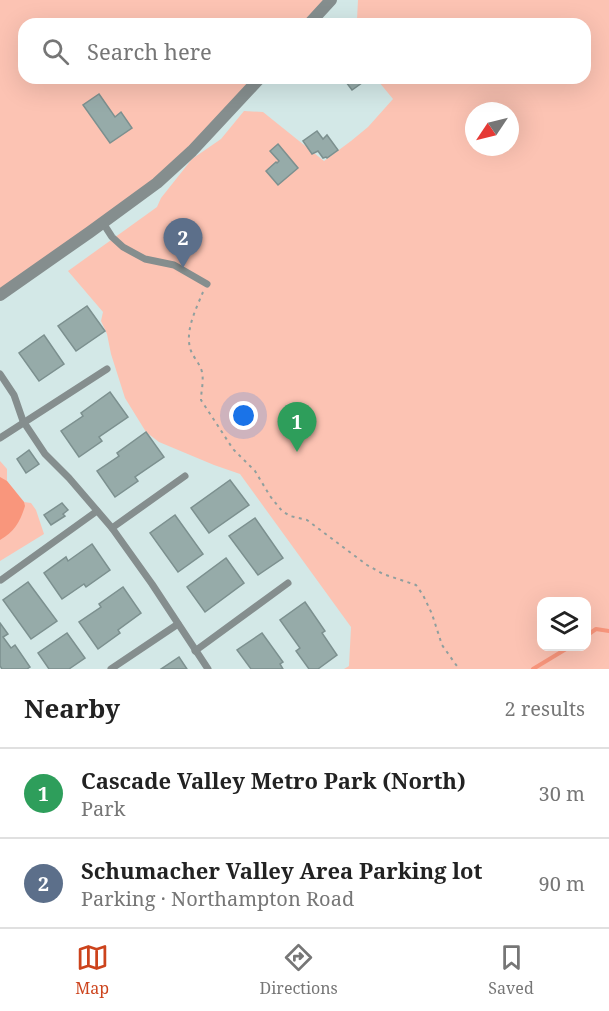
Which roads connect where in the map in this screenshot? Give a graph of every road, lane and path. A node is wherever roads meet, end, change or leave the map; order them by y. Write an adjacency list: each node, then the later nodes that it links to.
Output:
1 (331, 0): 2 (street)
2 (314, 18)
3 (254, 84): 4 (street)
4 (103, 223): 5 (lane); 6 (street)
5 (207, 284): 20 (path)
6 (0, 295)
7 (107, 369): 9 (lane)
8 (0, 374): 9 (lane)
9 (23, 422): 10 (lane); 12 (lane)
10 (0, 438)
11 (185, 476): 13 (lane)
12 (97, 511): 13 (lane); 14 (lane)
13 (112, 528): 16 (lane)
14 (1, 580)
15 (288, 583): 17 (lane)
16 (178, 624): 17 (lane); 18 (lane)
17 (195, 651): 19 (lane)
18 (111, 669)
19 (208, 669)
20 (459, 669)

